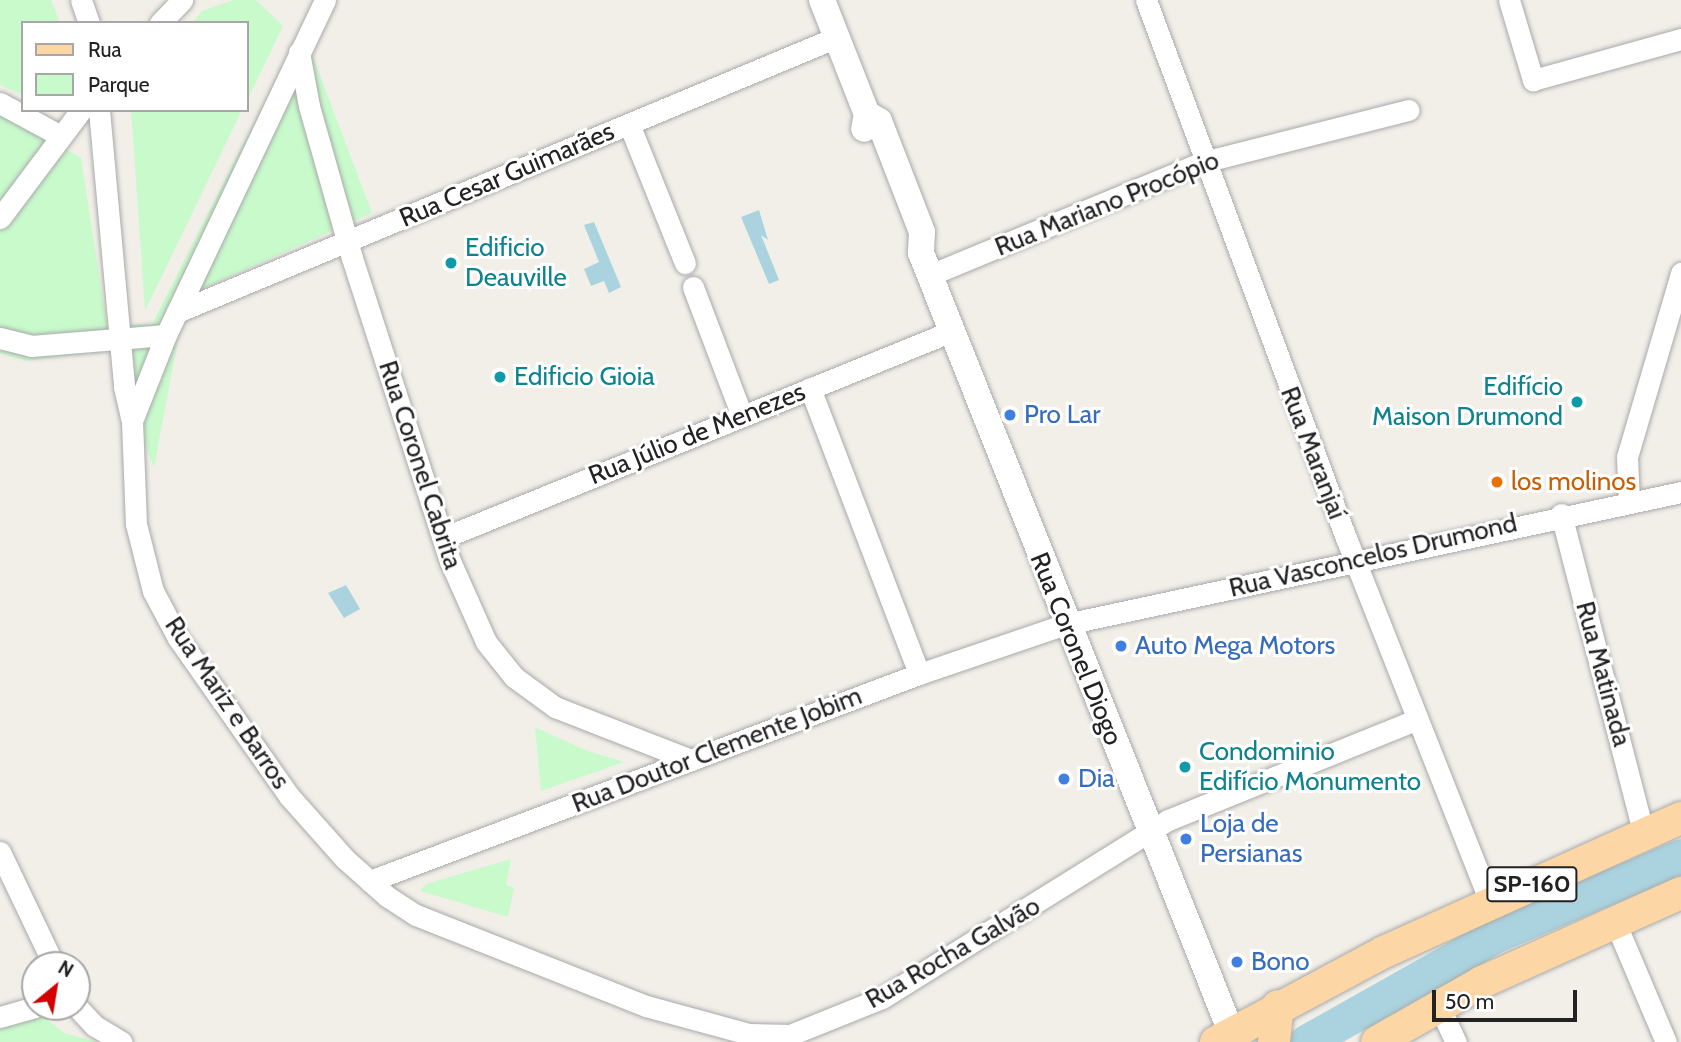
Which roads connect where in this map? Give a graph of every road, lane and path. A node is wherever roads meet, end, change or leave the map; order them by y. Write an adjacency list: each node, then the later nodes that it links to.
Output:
1 (81, 0): 7 (street)
2 (182, 0): 8 (street)
3 (325, 0): 11 (street, Rua Mariz e Barros)
4 (822, 0): 9 (street, Rua Coronel Diogo)
5 (1146, 0): 18 (street, Rua Maranjaí)
6 (1509, 0): 10 (street)
7 (88, 21)
8 (162, 21)
9 (837, 37): 16 (street, Rua Cesar Guimarães); 22 (street, Rua Coronel Diogo)
10 (1681, 39)
11 (299, 52): 20 (street, Rua Coronel Cabrita); 25 (street, Rua Mariz e Barros)
12 (0, 103): 17 (street)
13 (1409, 110): 18 (street, Rua Mariano Procópio)
14 (79, 112): 17 (street)
15 (99, 112): 29 (street)
16 (629, 124): 20 (street, Rua Cesar Guimarães); 21 (street)
17 (59, 135): 19 (street)
18 (1203, 162): 22 (street, Rua Mariano Procópio); 37 (street, Rua Maranjaí)
19 (0, 218)
20 (347, 241): 25 (street, Rua Cesar Guimarães); 36 (street, Rua Coronel Cabrita)
21 (685, 263)
22 (926, 264): 26 (street, Rua Coronel Diogo)
23 (1681, 272): 34 (street)
24 (693, 287): 31 (street)
25 (177, 312): 27 (street, Rua Mariz e Barros)
26 (952, 331): 30 (street, Rua Júlio de Menezes); 38 (street, Rua Coronel Diogo)
27 (166, 335): 29 (street); 32 (street, Rua Mariz e Barros)
28 (0, 338): 29 (street)
29 (119, 339): 32 (street)
30 (810, 388): 31 (street, Rua Júlio de Menezes); 39 (street)
31 (741, 416): 36 (street, Rua Júlio de Menezes)
32 (132, 421): 46 (street, Rua Mariz e Barros)
33 (1681, 492): 34 (street, Rua Vasconcelos Drumond)
34 (1629, 501): 35 (street, Rua Vasconcelos Drumond)
35 (1561, 514): 37 (street, Rua Vasconcelos Drumond); 43 (street, Rua Matinada)
36 (443, 538): 41 (street, Rua Coronel Cabrita)
37 (1354, 561): 38 (street, Rua Vasconcelos Drumond); 40 (street, Rua Maranjaí)
38 (1066, 624): 39 (street, Rua Doutor Clemente Jobim); 44 (street, Rua Coronel Diogo)
39 (919, 674): 41 (street, Rua Doutor Clemente Jobim)
40 (1416, 720): 44 (street, Rua Rocha Galvão); 48 (street, Rua Maranjaí)
41 (691, 760): 46 (street, Rua Doutor Clemente Jobim)
42 (1681, 818): 43 (main road, SP-160)
43 (1644, 834): 48 (main road, SP-160)
44 (1149, 835): 56 (street, Rua Rocha Galvão); 57 (street, Rua Coronel Diogo)
45 (0, 852): 50 (street)
46 (370, 881): 56 (street, Rua Mariz e Barros)
47 (1681, 893): 49 (main road, SP-160)
48 (1490, 902): 51 (main road, SP-160)
49 (1615, 922): 52 (main road, SP-160); 62 (street)
50 (47, 951)
51 (1278, 1006): 57 (main road, SP-160); 59 (main road)
52 (1439, 1006): 60 (main road, SP-160); 61 (street)
53 (21, 1011): 54 (street)
54 (0, 1017)
55 (90, 1021): 58 (street)
56 (751, 1038)
57 (1227, 1039)
58 (122, 1042)
59 (1274, 1042)
60 (1377, 1042)
61 (1456, 1042)
62 (1666, 1042)

